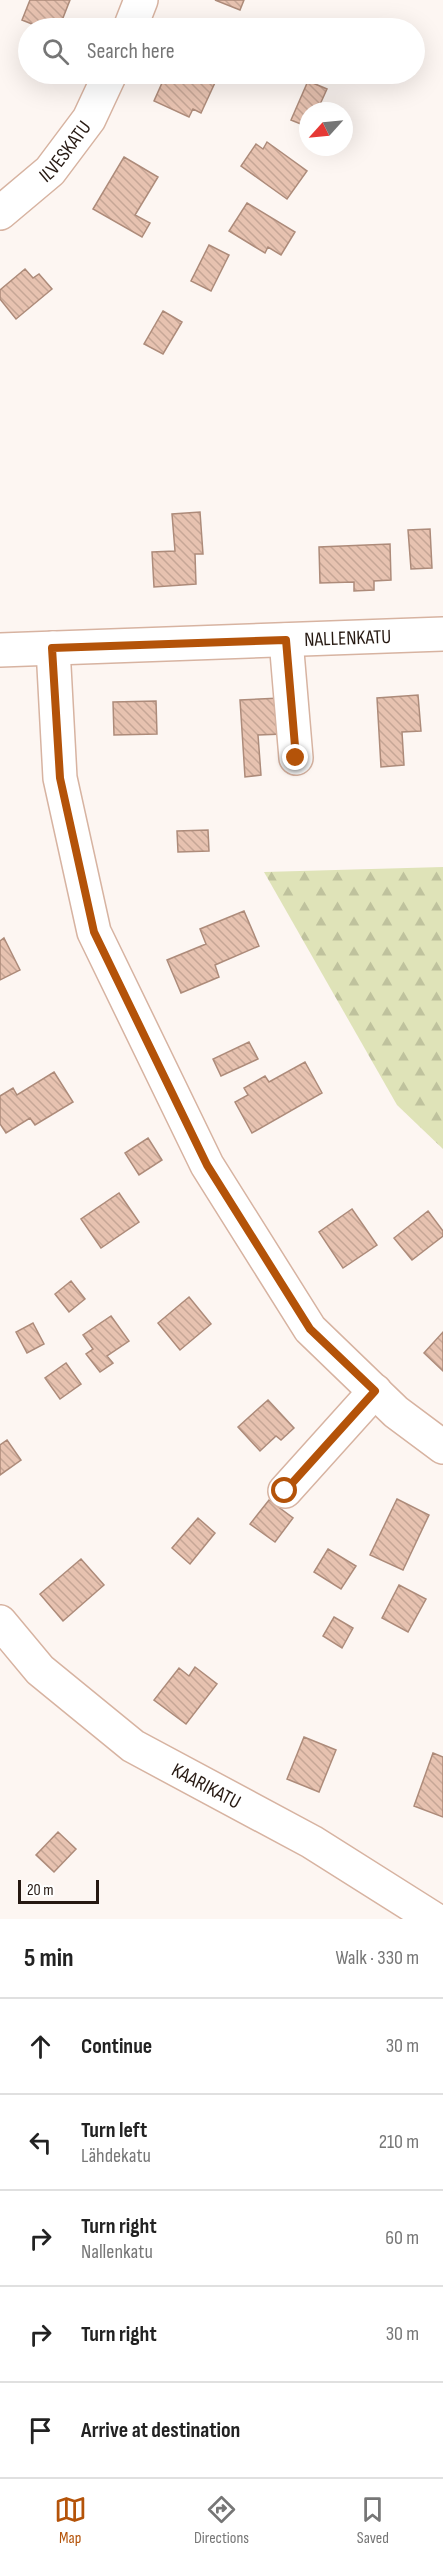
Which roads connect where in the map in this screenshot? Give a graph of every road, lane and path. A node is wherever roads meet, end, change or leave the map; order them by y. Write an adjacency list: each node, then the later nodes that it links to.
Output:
1 (141, 0): 2 (street)
2 (134, 18)
3 (105, 84): 4 (street, ILVESKATU)
4 (0, 213)
5 (443, 634): 6 (street, NALLENKATU)
6 (286, 640): 7 (street, NALLENKATU); 9 (street)
7 (52, 648): 8 (street, NALLENKATU); 10 (street)
8 (0, 650)
9 (296, 758)
10 (375, 1391): 11 (street); 12 (street)
11 (443, 1447)
12 (285, 1491)
13 (3, 1630): 14 (street, KAARIKATU)
14 (434, 1919)

